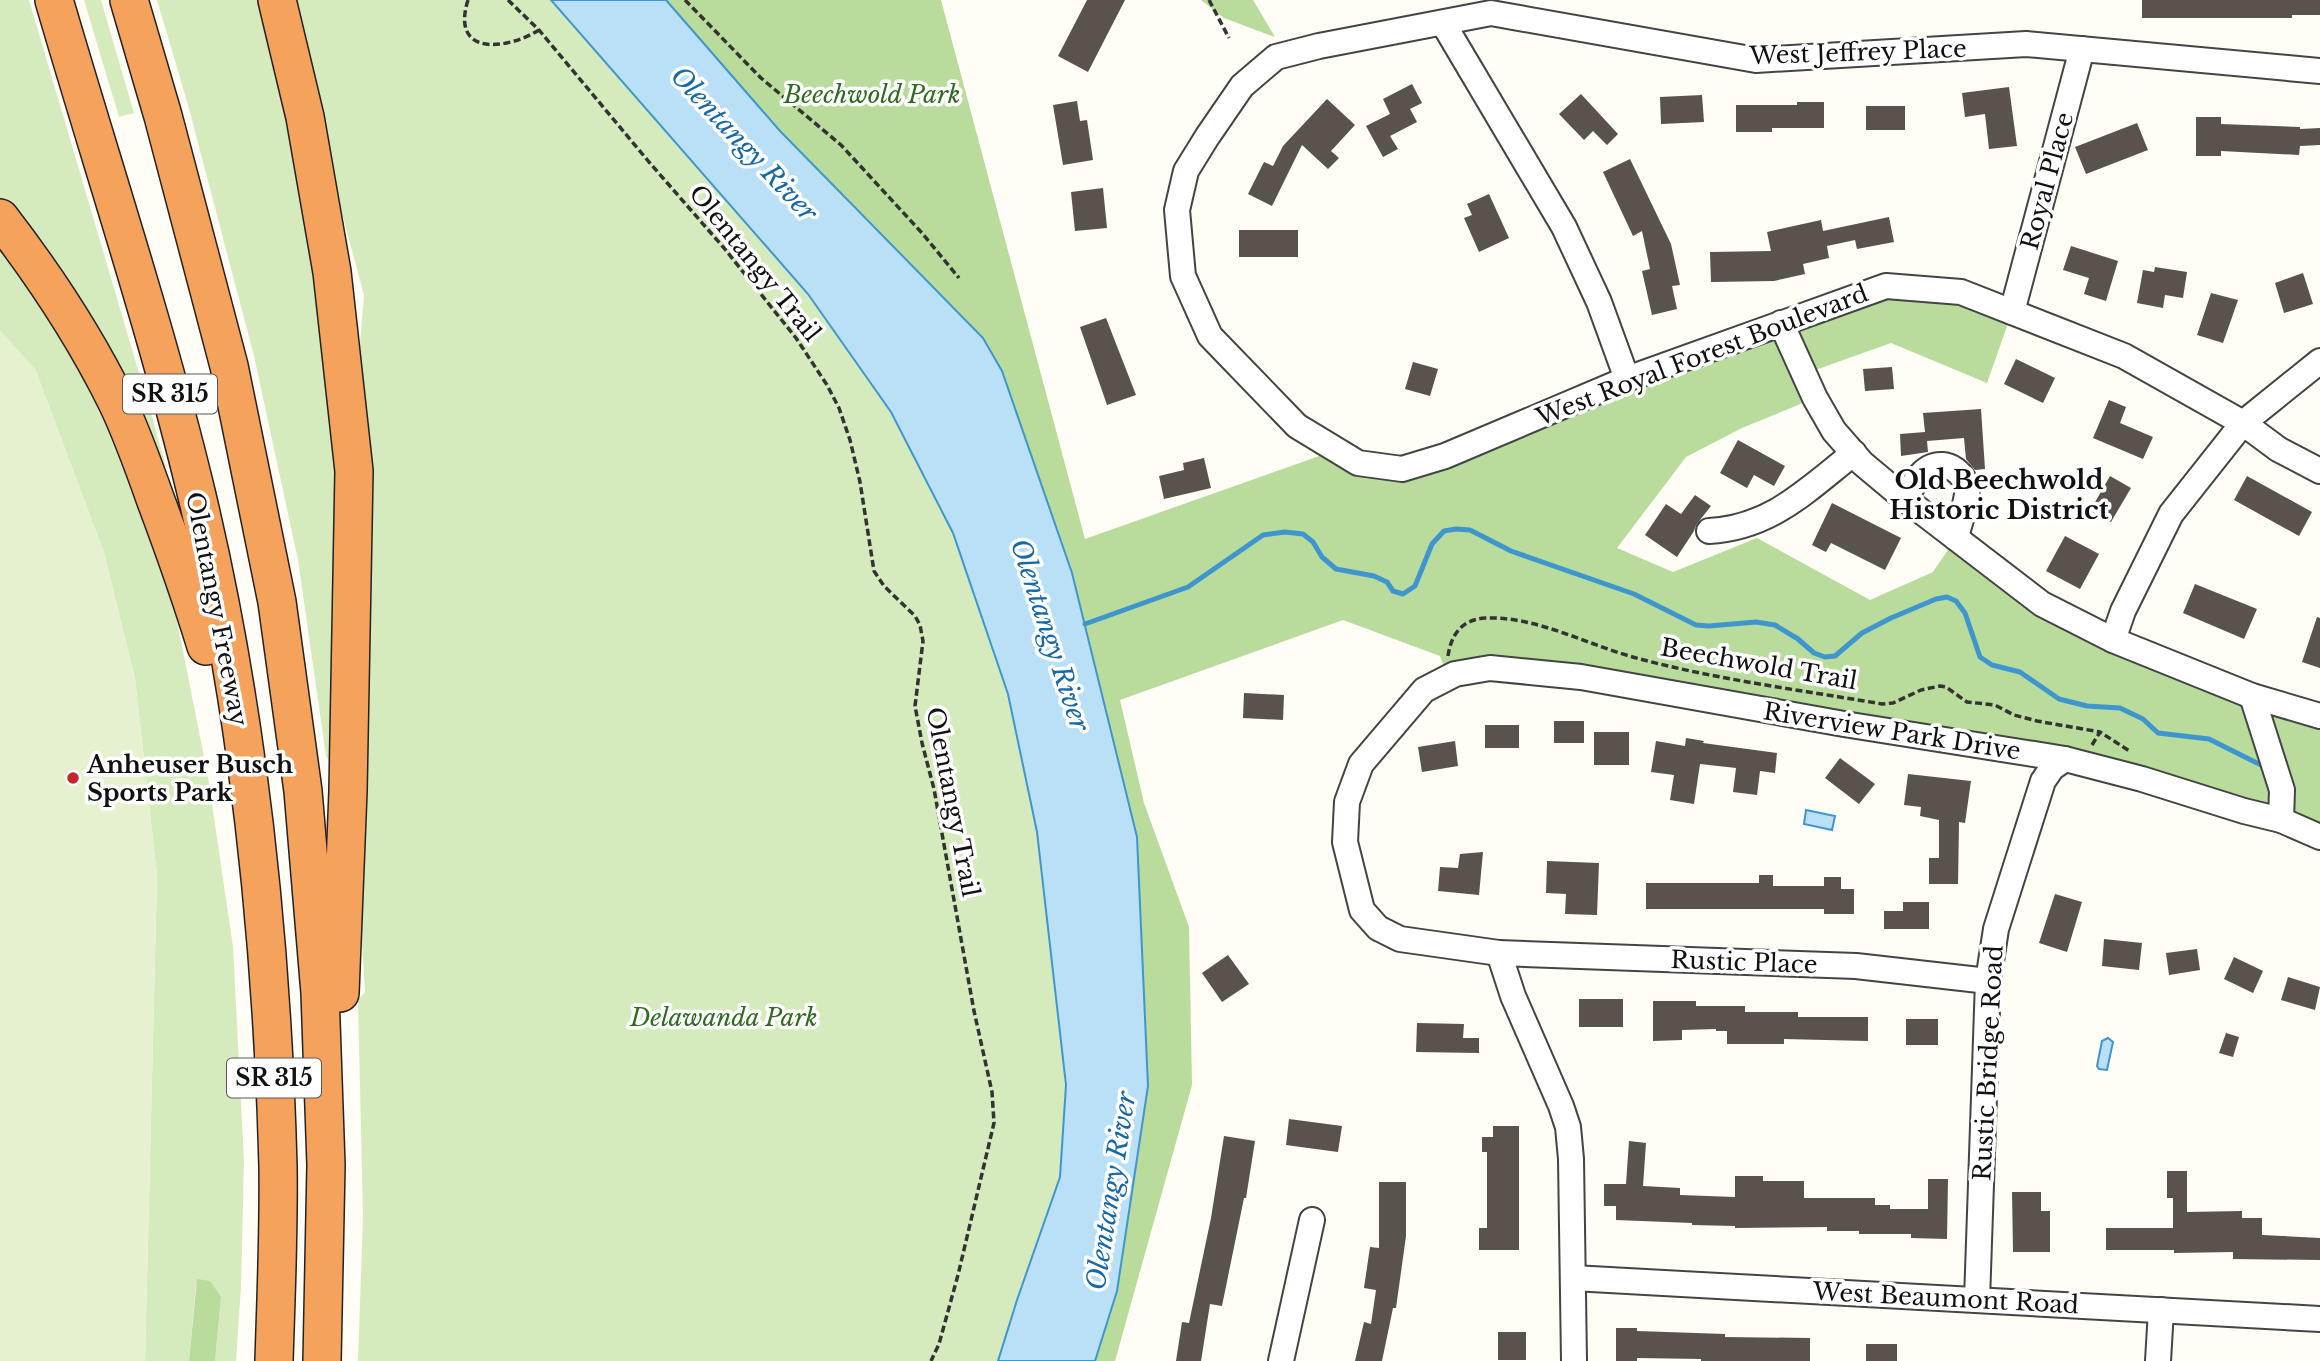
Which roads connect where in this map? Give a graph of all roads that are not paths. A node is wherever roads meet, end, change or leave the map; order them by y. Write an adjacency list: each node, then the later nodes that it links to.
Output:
1 (54, 0): 24 (highway, Olentangy Freeway / SR 315)
2 (129, 0): 29 (highway, SR 315)
3 (277, 0): 29 (highway)
4 (1443, 23): 5 (street, West Jeffrey Place); 6 (street, West Jeffrey Place); 12 (street)
5 (1318, 46): 12 (street, West Royal Forest Boulevard)
6 (2082, 49): 7 (street, West Jeffrey Place); 9 (street, Royal Place)
7 (2320, 71)
8 (0, 218): 24 (highway)
9 (2012, 312): 10 (street, West Royal Forest Boulevard); 13 (street, West Royal Forest Boulevard)
10 (1781, 323): 12 (street, West Royal Forest Boulevard); 14 (street)
11 (2320, 361): 13 (street)
12 (1627, 379)
13 (2243, 423): 15 (street, West Royal Forest Boulevard); 19 (street)
14 (1854, 453): 16 (street); 17 (street)
15 (2320, 471)
16 (1905, 499): 18 (street); 18 (street)
17 (1709, 531)
18 (1956, 538): 19 (street)
19 (2113, 640): 21 (street)
20 (1451, 676): 23 (street, Riverview Park Drive); 27 (street, Rustic Place)
21 (2252, 696): 22 (street); 25 (street)
22 (2320, 716)
23 (2066, 759): 25 (street, Riverview Park Drive); 28 (street, Rustic Bridge Road)
24 (251, 796): 35 (highway, Olentangy Freeway / SR 315)
25 (2281, 820): 26 (street, Riverview Park Drive)
26 (2320, 837)
27 (1499, 953): 28 (street, Rustic Place); 31 (street)
28 (1988, 981): 32 (street, Rustic Bridge Road)
29 (326, 1165): 36 (highway, SR 315)
30 (1312, 1220): 37 (street)
31 (1573, 1278): 32 (street, West Beaumont Road); 38 (street)
32 (1977, 1300): 33 (street, West Beaumont Road)
33 (2161, 1310): 34 (street, West Beaumont Road); 39 (street)
34 (2320, 1319)
35 (274, 1361)
36 (322, 1361)
37 (1281, 1361)
38 (1574, 1361)
39 (2158, 1361)

